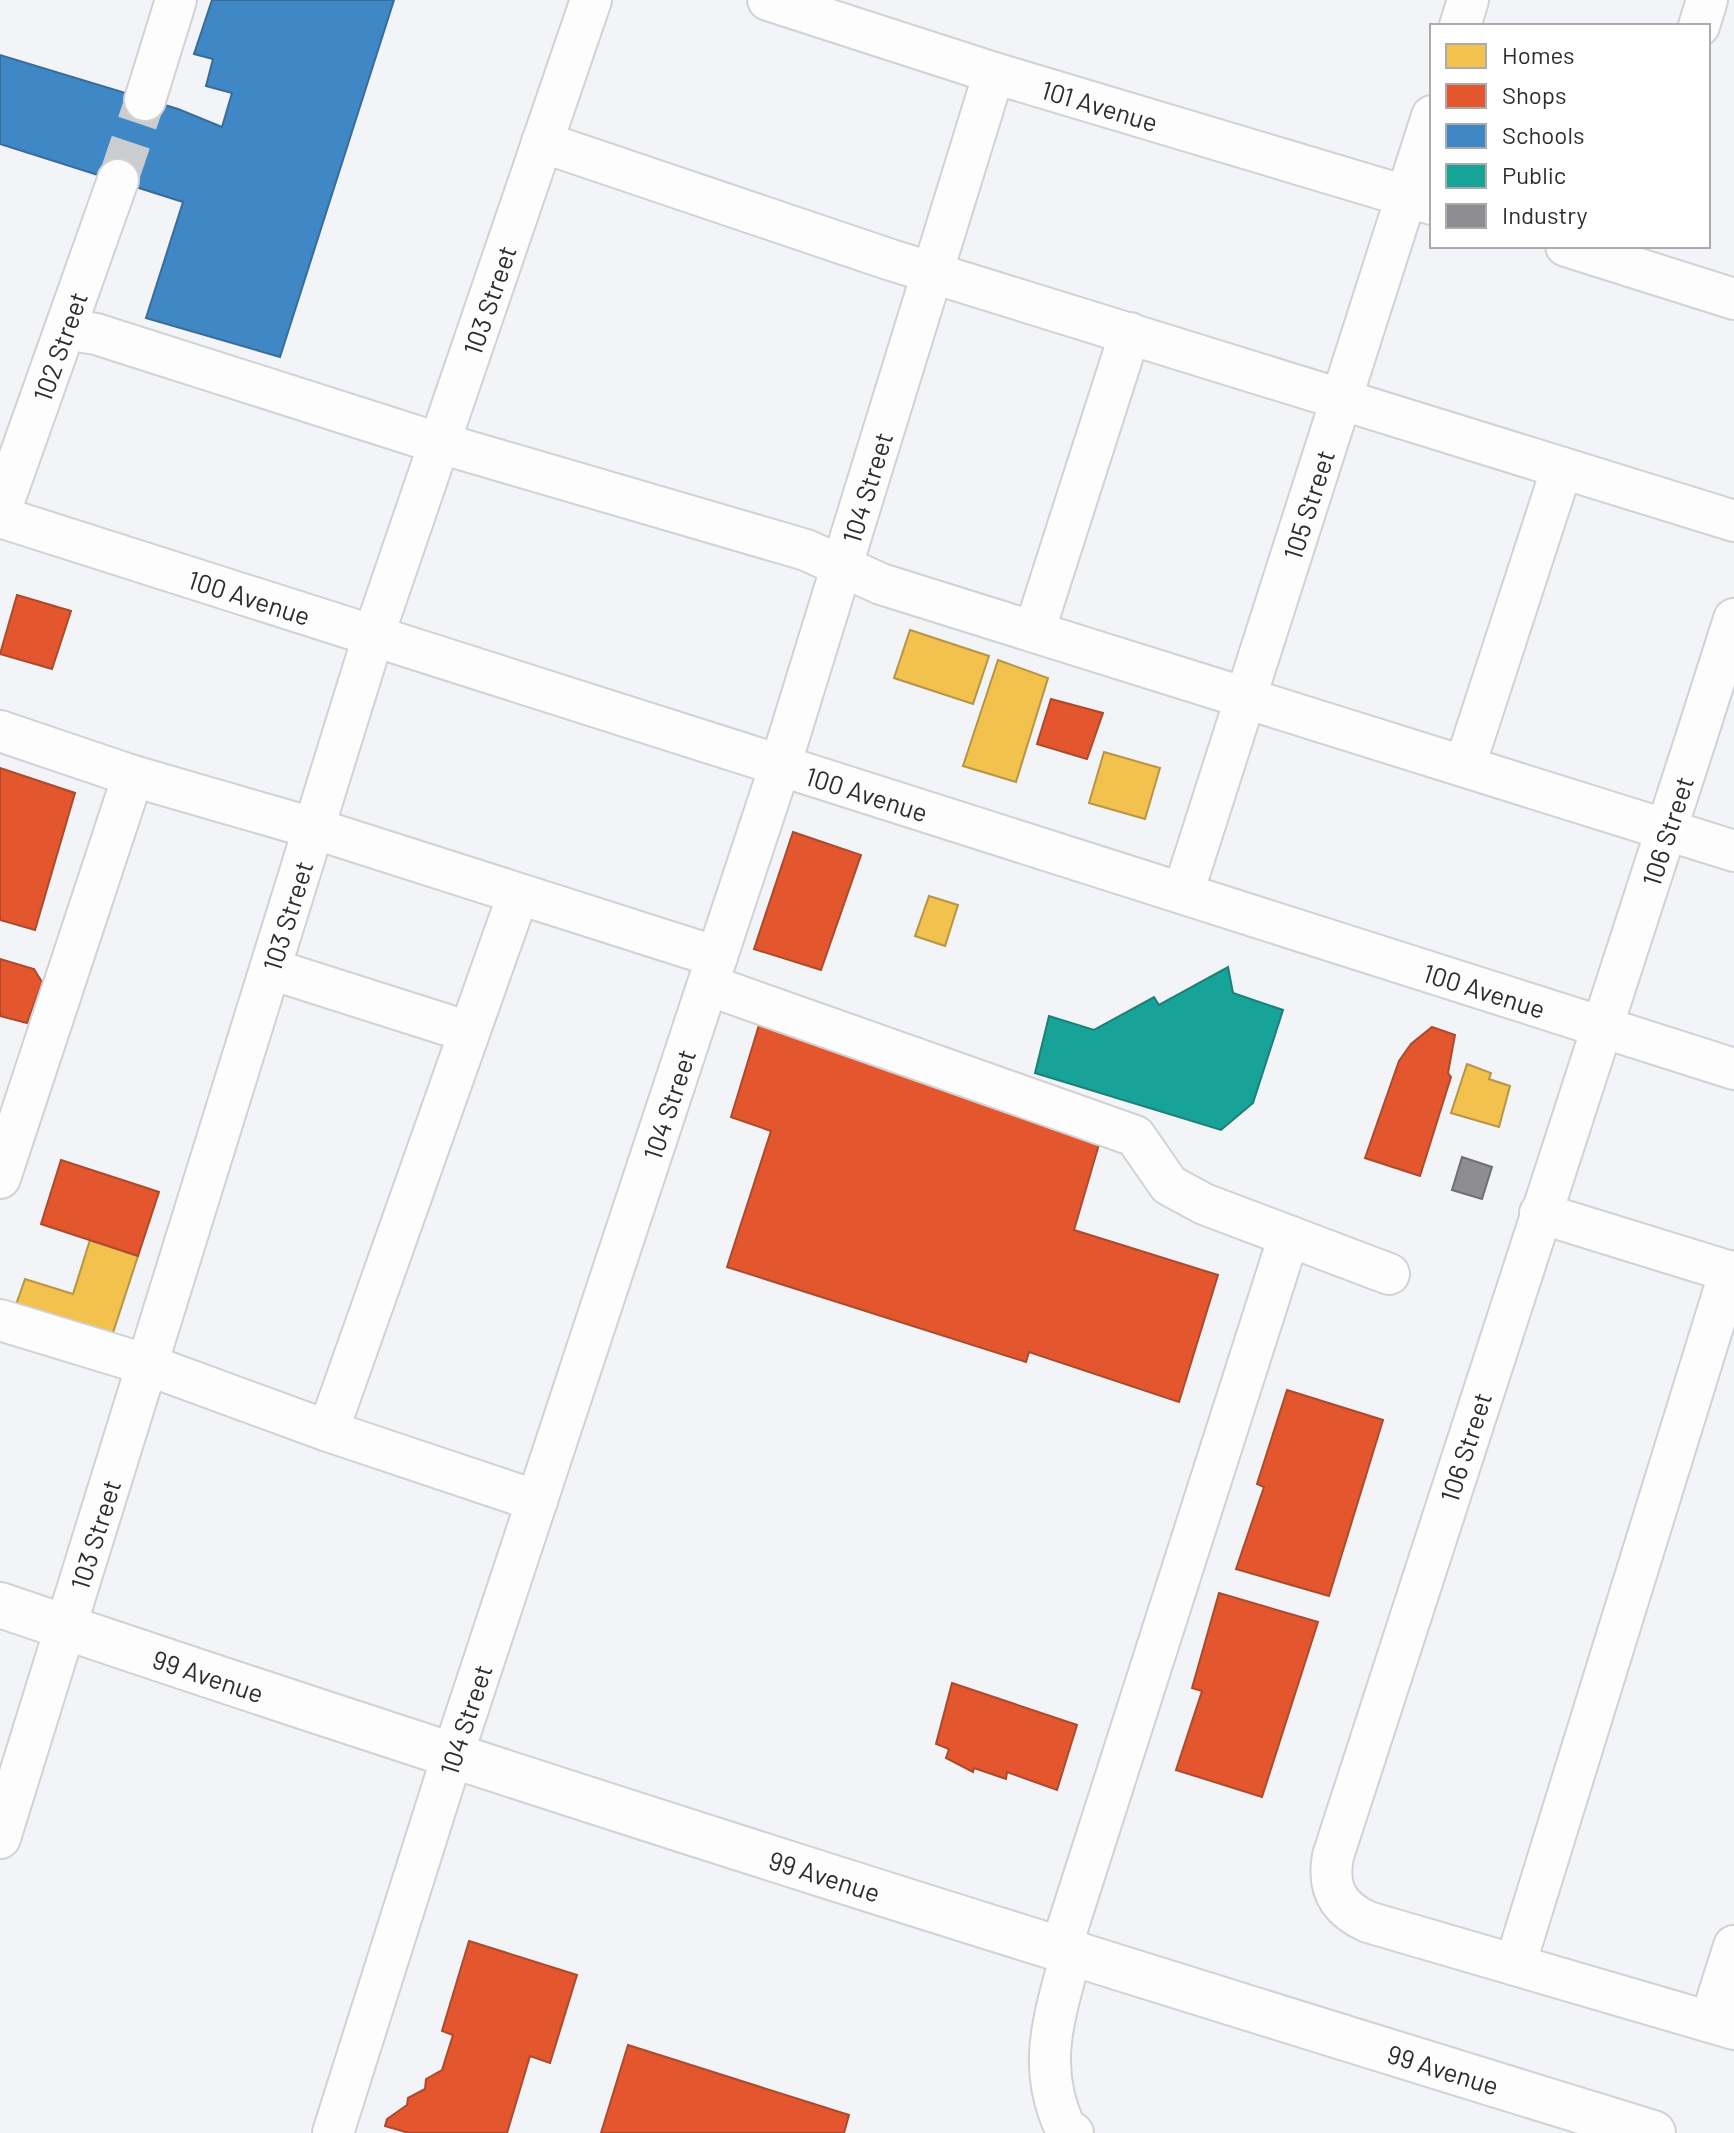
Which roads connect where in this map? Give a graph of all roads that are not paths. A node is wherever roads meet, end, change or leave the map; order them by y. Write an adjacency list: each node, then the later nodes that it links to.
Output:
1 (176, 0): 9 (street)
2 (591, 0): 11 (street, 103 Street)
3 (768, 0): 8 (street, 101 Avenue)
4 (1468, 0): 6 (street)
5 (1707, 0): 7 (street)
6 (1461, 24)
7 (1700, 24)
8 (994, 73): 13 (street, 101 Avenue); 16 (street, 104 Street)
9 (145, 100)
10 (1430, 130): 13 (street, 105 Street)
11 (542, 142): 16 (street); 21 (street, 103 Street)
12 (118, 180): 18 (street, 102 Street)
13 (1420, 201): 20 (street, 105 Street)
14 (1580, 248): 15 (street)
15 (1628, 255): 17 (street)
16 (933, 272): 19 (street); 25 (street, 104 Street)
17 (1734, 299)
18 (65, 329): 21 (street); 23 (street, 102 Street)
19 (1130, 333): 20 (street); 27 (street)
20 (1342, 400): 22 (street); 29 (street, 105 Street)
21 (439, 443): 25 (street); 28 (street, 103 Street)
22 (1562, 468): 24 (street); 31 (street)
23 (0, 515): 28 (street, 100 Avenue)
24 (1734, 521)
25 (843, 565): 27 (street); 32 (street, 104 Street)
26 (1734, 619): 35 (street, 106 Street)
27 (1034, 632): 29 (street)
28 (374, 634): 32 (street, 100 Avenue); 34 (street, 103 Street)
29 (1246, 698): 31 (street); 37 (street, 105 Street)
30 (0, 731): 33 (street)
31 (1465, 765): 35 (street)
32 (780, 766): 37 (street, 100 Avenue); 40 (street, 104 Street)
33 (133, 776): 34 (street); 44 (street)
34 (316, 829): 38 (street); 39 (street, 103 Street)
35 (1667, 829): 36 (street); 41 (street, 106 Street)
36 (1734, 851)
37 (1183, 893): 41 (street, 100 Avenue)
38 (518, 895): 40 (street); 42 (street)
39 (271, 969): 42 (street); 50 (street, 103 Street)
40 (712, 971): 46 (street); 52 (street, 104 Street)
41 (1604, 1028): 43 (street, 100 Avenue); 45 (street, 106 Street)
42 (469, 1032): 51 (street)
43 (1734, 1069)
44 (0, 1178)
45 (1540, 1213): 47 (street); 59 (street, 106 Street)
46 (1289, 1236): 48 (street); 58 (street)
47 (1732, 1272): 59 (street)
48 (1389, 1274)
49 (0, 1320): 50 (street)
50 (148, 1365): 51 (street); 54 (street, 103 Street)
51 (328, 1431): 52 (street)
52 (537, 1501): 55 (street, 104 Street)
53 (0, 1605): 54 (main road, 99 Avenue)
54 (65, 1627): 55 (main road, 99 Avenue); 56 (street, 103 Street)
55 (452, 1757): 58 (main road, 99 Avenue); 61 (street, 104 Street)
56 (0, 1838)
57 (1734, 1946): 60 (street)
58 (1066, 1953): 62 (street); 63 (main road, 99 Avenue)
59 (1515, 1965): 60 (street, 106 Street)
60 (1722, 2025)
61 (333, 2133)
62 (1073, 2133)
63 (1653, 2133)

